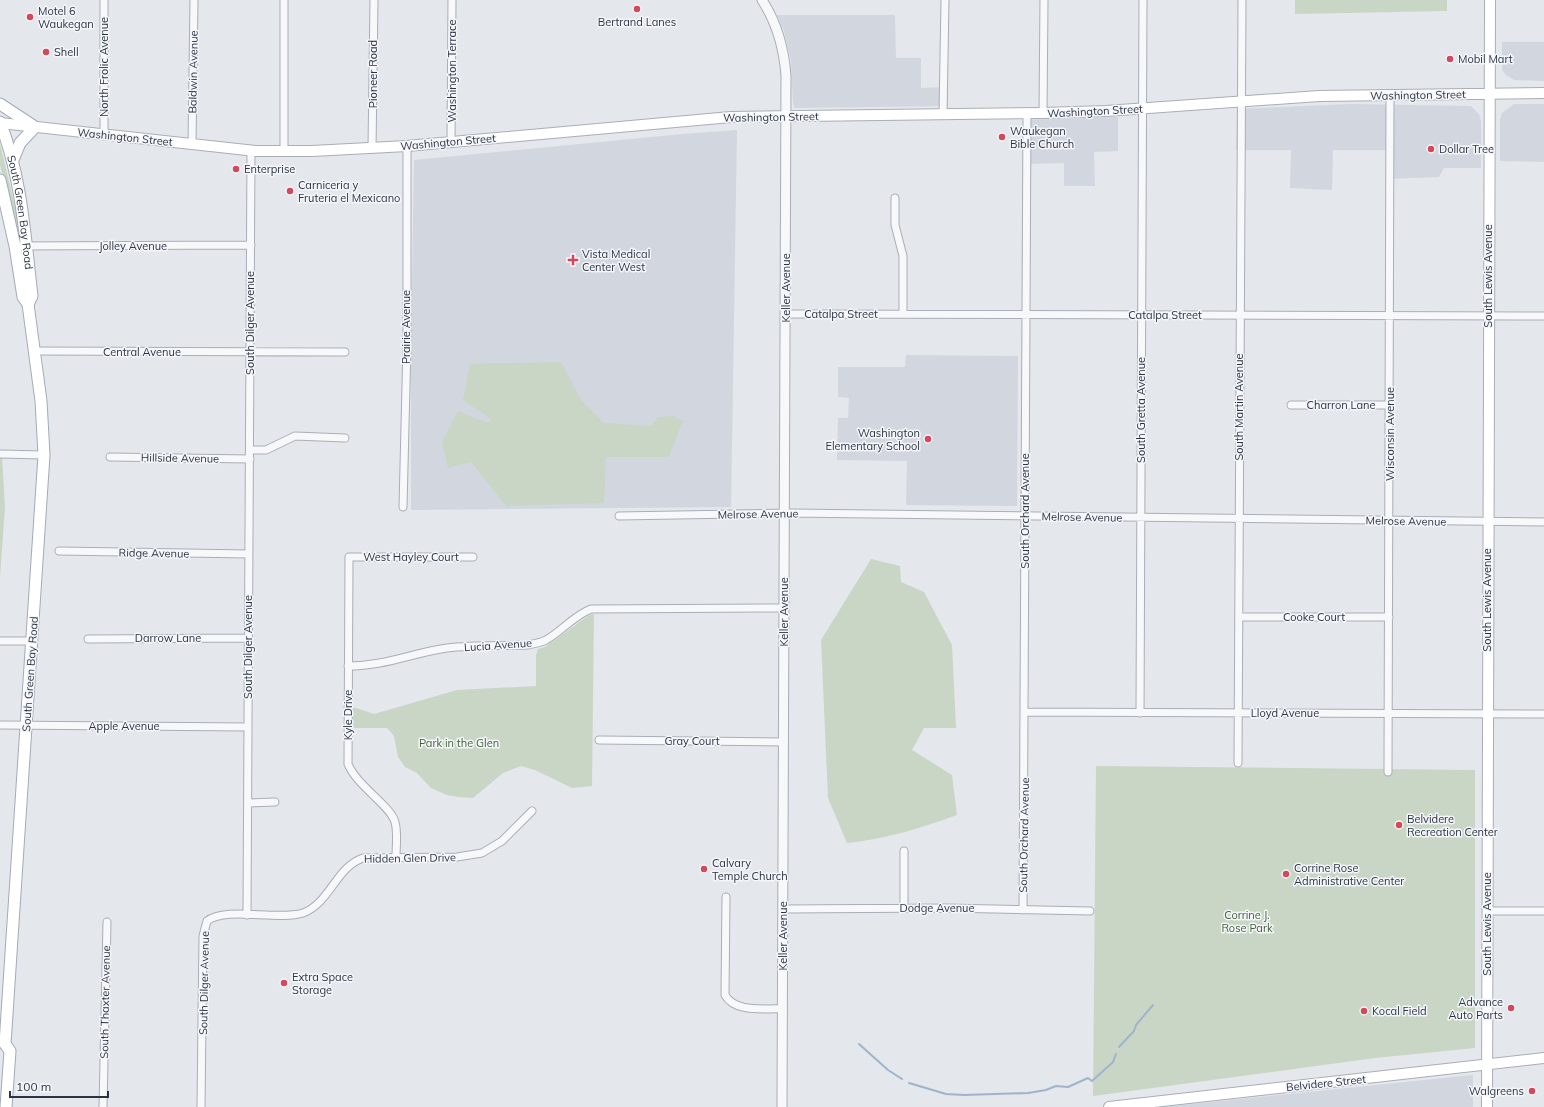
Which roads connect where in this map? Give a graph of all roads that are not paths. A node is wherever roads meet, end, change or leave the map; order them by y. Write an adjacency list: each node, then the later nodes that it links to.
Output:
1 (104, 0): 24 (street, North Frolic Avenue)
2 (194, 0): 26 (street, Baldwin Avenue)
3 (284, 0): 30 (street)
4 (374, 0): 28 (street, Pioneer Road)
5 (452, 0): 25 (street, Washington Terrace)
6 (762, 0): 21 (street, Keller Avenue)
7 (944, 0): 20 (street)
8 (1044, 0): 19 (street)
9 (1143, 0): 17 (street, South Gretta Avenue)
10 (1242, 0): 15 (street, South Martin Avenue)
11 (1490, 0): 12 (main road, South Lewis Avenue)
12 (1489, 93): 13 (main road, Washington Street); 14 (main road, Washington Street); 44 (main road, South Lewis Avenue)
13 (1544, 93)
14 (1390, 95): 15 (main road, Washington Street); 43 (street, Wisconsin Avenue)
15 (1241, 102): 17 (main road, Washington Street); 42 (street, South Martin Avenue)
16 (0, 104): 23 (main road)
17 (1143, 108): 19 (main road, Washington Street); 41 (street, South Gretta Avenue)
18 (1027, 113): 19 (main road, Washington Street); 20 (main road, Washington Street); 40 (street, South Orchard Avenue)
19 (1043, 113)
20 (943, 115): 21 (main road, Washington Street)
21 (786, 117): 25 (main road, Washington Street); 38 (street, Keller Avenue)
22 (0, 123): 23 (main road, Washington Street); 31 (main road, South Green Bay Road)
23 (34, 127): 24 (main road, Washington Street); 31 (main road)
24 (104, 135): 26 (main road, Washington Street)
25 (451, 142): 27 (main road, Washington Street)
26 (192, 145): 29 (main road, Washington Street)
27 (406, 146): 28 (main road, Washington Street); 57 (street, Prairie Avenue)
28 (372, 149): 30 (main road, Washington Street)
29 (251, 150): 30 (main road, Washington Street); 34 (street, South Dilger Avenue)
30 (284, 150)
31 (13, 160): 36 (main road, South Green Bay Road)
32 (0, 180): 35 (main road, South Green Bay Road)
33 (895, 198): 39 (street)
34 (251, 245): 36 (street, Jolley Avenue); 47 (street, South Dilger Avenue)
35 (15, 246): 36 (street, Jolley Avenue); 37 (main road, South Green Bay Road)
36 (26, 246): 37 (main road, South Green Bay Road)
37 (28, 304): 46 (main road, South Green Bay Road)
38 (786, 314): 39 (street, Catalpa Street); 58 (street, Keller Avenue)
39 (903, 314): 40 (street, Catalpa Street)
40 (1026, 315): 41 (street, Catalpa Street); 60 (street, South Orchard Avenue)
41 (1142, 315): 42 (street, Catalpa Street); 61 (street, South Gretta Avenue)
42 (1240, 315): 43 (street, Catalpa Street); 62 (street, South Martin Avenue)
43 (1390, 316): 44 (street, Catalpa Street); 50 (street, Wisconsin Avenue)
44 (1488, 316): 45 (street, Catalpa Street); 64 (main road, South Lewis Avenue)
45 (1544, 316)
46 (34, 352): 47 (street, Central Avenue); 54 (main road, South Green Bay Road)
47 (250, 352): 48 (street, Central Avenue); 52 (street, South Dilger Avenue)
48 (346, 352)
49 (1291, 405): 50 (street, Charron Lane)
50 (1390, 405): 63 (street, Wisconsin Avenue)
51 (345, 438): 52 (street)
52 (250, 450): 56 (street, South Dilger Avenue)
53 (0, 454): 54 (street)
54 (44, 454): 76 (main road, South Green Bay Road)
55 (110, 457): 56 (street, Hillside Avenue)
56 (250, 459): 67 (street, South Dilger Avenue)
57 (403, 507)
58 (785, 513): 59 (street, Melrose Avenue); 60 (street, Melrose Avenue); 70 (street, Keller Avenue)
59 (620, 516)
60 (1025, 516): 61 (street, Melrose Avenue); 78 (street, South Orchard Avenue)
61 (1141, 517): 62 (street, Melrose Avenue); 79 (street, South Gretta Avenue)
62 (1239, 519): 63 (street, Melrose Avenue); 71 (street, South Martin Avenue)
63 (1390, 520): 64 (street, Melrose Avenue); 72 (street, Wisconsin Avenue)
64 (1487, 522): 65 (street, Melrose Avenue); 82 (main road, South Lewis Avenue)
65 (1544, 522)
66 (59, 551): 67 (street, Ridge Avenue)
67 (249, 554): 73 (street, South Dilger Avenue)
68 (346, 554): 69 (street, West Hayley Court); 77 (street, Kyle Drive)
69 (473, 557)
70 (784, 608): 77 (street, Lucia Avenue); 88 (street, Keller Avenue)
71 (1239, 617): 72 (street, Cooke Court); 80 (street, South Martin Avenue)
72 (1389, 617): 81 (street, Wisconsin Avenue)
73 (248, 638): 74 (street, Darrow Lane); 86 (street, South Dilger Avenue)
74 (88, 639)
75 (0, 641): 76 (street)
76 (32, 641): 85 (main road, South Green Bay Road)
77 (348, 666): 95 (street, Kyle Drive)
78 (1025, 712): 79 (street, Lloyd Avenue); 99 (street, South Orchard Avenue)
79 (1140, 713): 80 (street, Lloyd Avenue)
80 (1239, 713): 81 (street, Lloyd Avenue); 89 (street, South Martin Avenue)
81 (1389, 714): 82 (street, Lloyd Avenue); 90 (street, Wisconsin Avenue)
82 (1487, 714): 83 (street, Lloyd Avenue); 101 (main road, South Lewis Avenue)
83 (1544, 714)
84 (0, 725): 85 (street, Apple Avenue)
85 (27, 725): 86 (street, Apple Avenue); 106 (main road, South Green Bay Road)
86 (248, 727): 92 (street, South Dilger Avenue)
87 (600, 740): 88 (street, Gray Court)
88 (784, 742): 98 (street, Keller Avenue)
89 (1238, 763)
90 (1388, 772)
91 (275, 802): 92 (street)
92 (248, 803): 103 (street, South Dilger Avenue)
93 (532, 811): 95 (street, Hidden Glen Drive)
94 (904, 851): 97 (street)
95 (396, 856): 103 (street, Hidden Glen Drive)
96 (726, 896): 105 (street)
97 (904, 908): 98 (street, Dodge Avenue); 99 (street, Dodge Avenue)
98 (783, 909): 105 (street, Keller Avenue)
99 (1023, 910): 100 (street, Dodge Avenue)
100 (1090, 911)
101 (1487, 911): 102 (street); 108 (main road, South Lewis Avenue)
102 (1544, 911)
103 (247, 915): 111 (street, South Dilger Avenue)
104 (106, 922): 110 (street, South Thaxter Avenue)
105 (783, 1009): 112 (street, Keller Avenue)
106 (2, 1046): 109 (main road, South Green Bay Road)
107 (1544, 1058): 108 (main road, Belvidere Street)
108 (1487, 1065): 113 (main road, Belvidere Street); 114 (main road, South Lewis Avenue)
109 (6, 1107)
110 (103, 1107)
111 (201, 1107)
112 (782, 1107)
113 (1109, 1107)
114 (1487, 1107)

